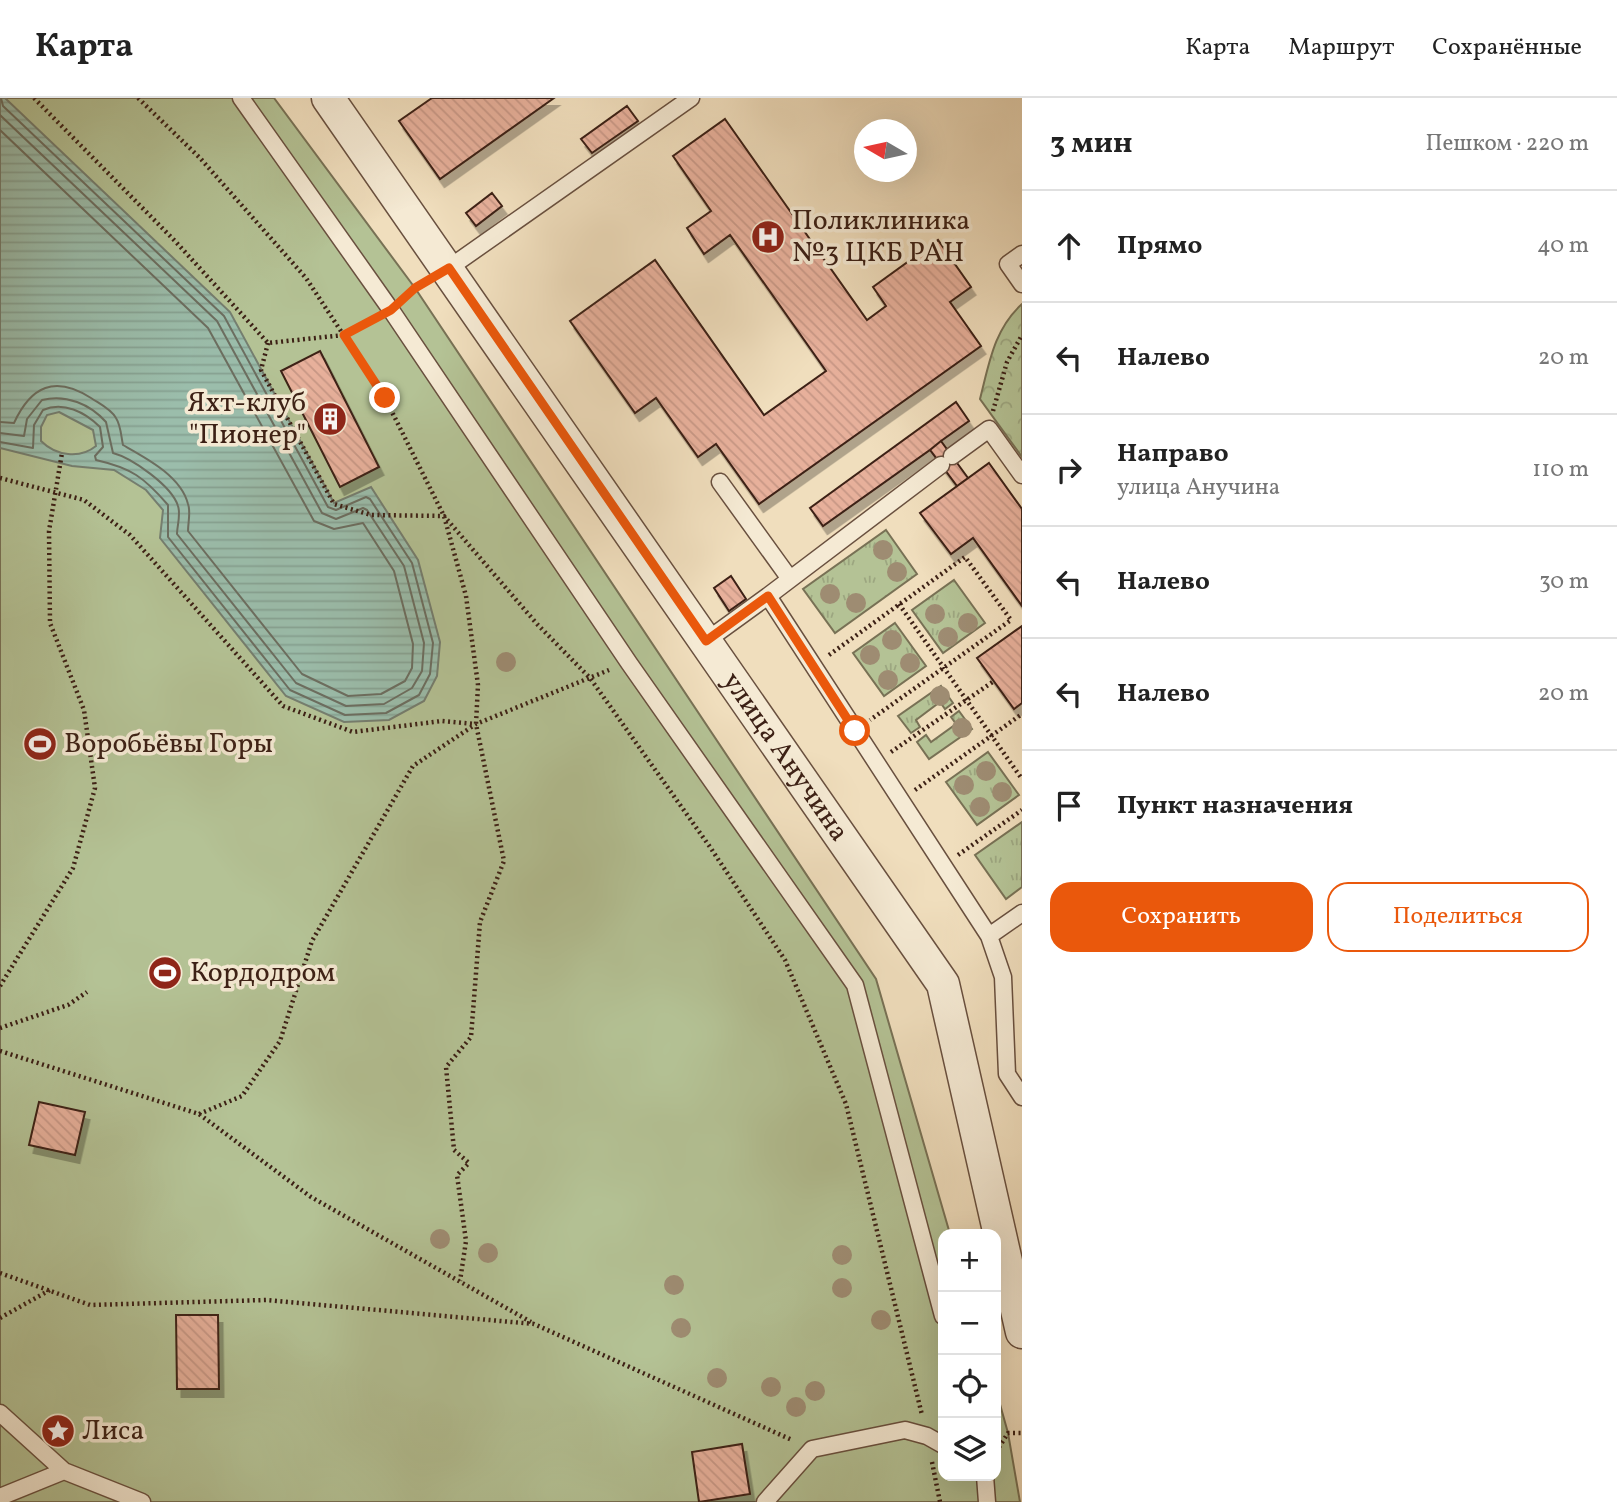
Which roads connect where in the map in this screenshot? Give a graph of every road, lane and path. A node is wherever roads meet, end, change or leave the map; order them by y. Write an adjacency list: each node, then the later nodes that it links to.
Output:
1 (34, 98): 12 (path)
2 (138, 98): 10 (path)
3 (241, 98): 9 (lane)
4 (328, 98): 7 (street, улица Анучина)
5 (691, 98): 7 (lane)
6 (1022, 254): 8 (lane)
7 (449, 268): 9 (path); 24 (street, улица Анучина)
8 (1022, 284)
9 (391, 310): 10 (path); 25 (lane)
10 (344, 335): 12 (path); 20 (path)
11 (1020, 337): 13 (path); 14 (path)
12 (268, 343): 20 (path)
13 (1022, 344)
14 (989, 429): 16 (lane); 21 (lane)
15 (62, 453): 19 (path)
16 (1022, 475)
17 (0, 478): 19 (path)
18 (720, 482): 21 (lane)
19 (57, 492): 32 (path); 42 (path)
20 (444, 516): 28 (path); 32 (path)
21 (790, 579): 22 (lane)
22 (768, 596): 24 (lane); 26 (lane)
23 (899, 604): 26 (path); 27 (path); 27 (path)
24 (706, 641): 52 (street, улица Анучина)
25 (629, 663): 28 (path); 51 (lane)
26 (814, 666): 33 (lane)
27 (944, 668): 30 (path); 33 (path)
28 (590, 678): 32 (path); 57 (path)
29 (994, 681): 30 (path)
30 (966, 700): 34 (path); 35 (path)
31 (1022, 714): 34 (path)
32 (476, 724): 47 (path); 49 (path)
33 (855, 731): 35 (lane)
34 (991, 736): 36 (path); 37 (path)
35 (876, 762): 37 (lane)
36 (1022, 779)
37 (900, 800): 39 (lane)
38 (1022, 810): 39 (path)
39 (943, 865): 41 (lane)
40 (1022, 913): 41 (lane)
41 (989, 936): 46 (lane)
42 (0, 986)
43 (87, 992): 44 (path)
44 (0, 1028)
45 (0, 1051): 47 (path)
46 (1022, 1097)
47 (199, 1114): 49 (path)
48 (0, 1273): 50 (path)
49 (460, 1281): 54 (path)
50 (50, 1290): 53 (path); 54 (path)
51 (938, 1297)
52 (1020, 1317)
53 (0, 1318)
54 (534, 1324): 60 (path)
55 (0, 1413): 61 (lane)
56 (1022, 1433): 59 (path)
57 (927, 1436): 58 (lane); 60 (lane); 66 (path)
58 (938, 1442)
59 (1001, 1444)
60 (812, 1449): 65 (lane)
61 (64, 1471): 63 (lane); 64 (lane)
62 (985, 1481): 67 (lane)
63 (0, 1497)
64 (142, 1502)
65 (765, 1502)
66 (940, 1502)
67 (987, 1502)

